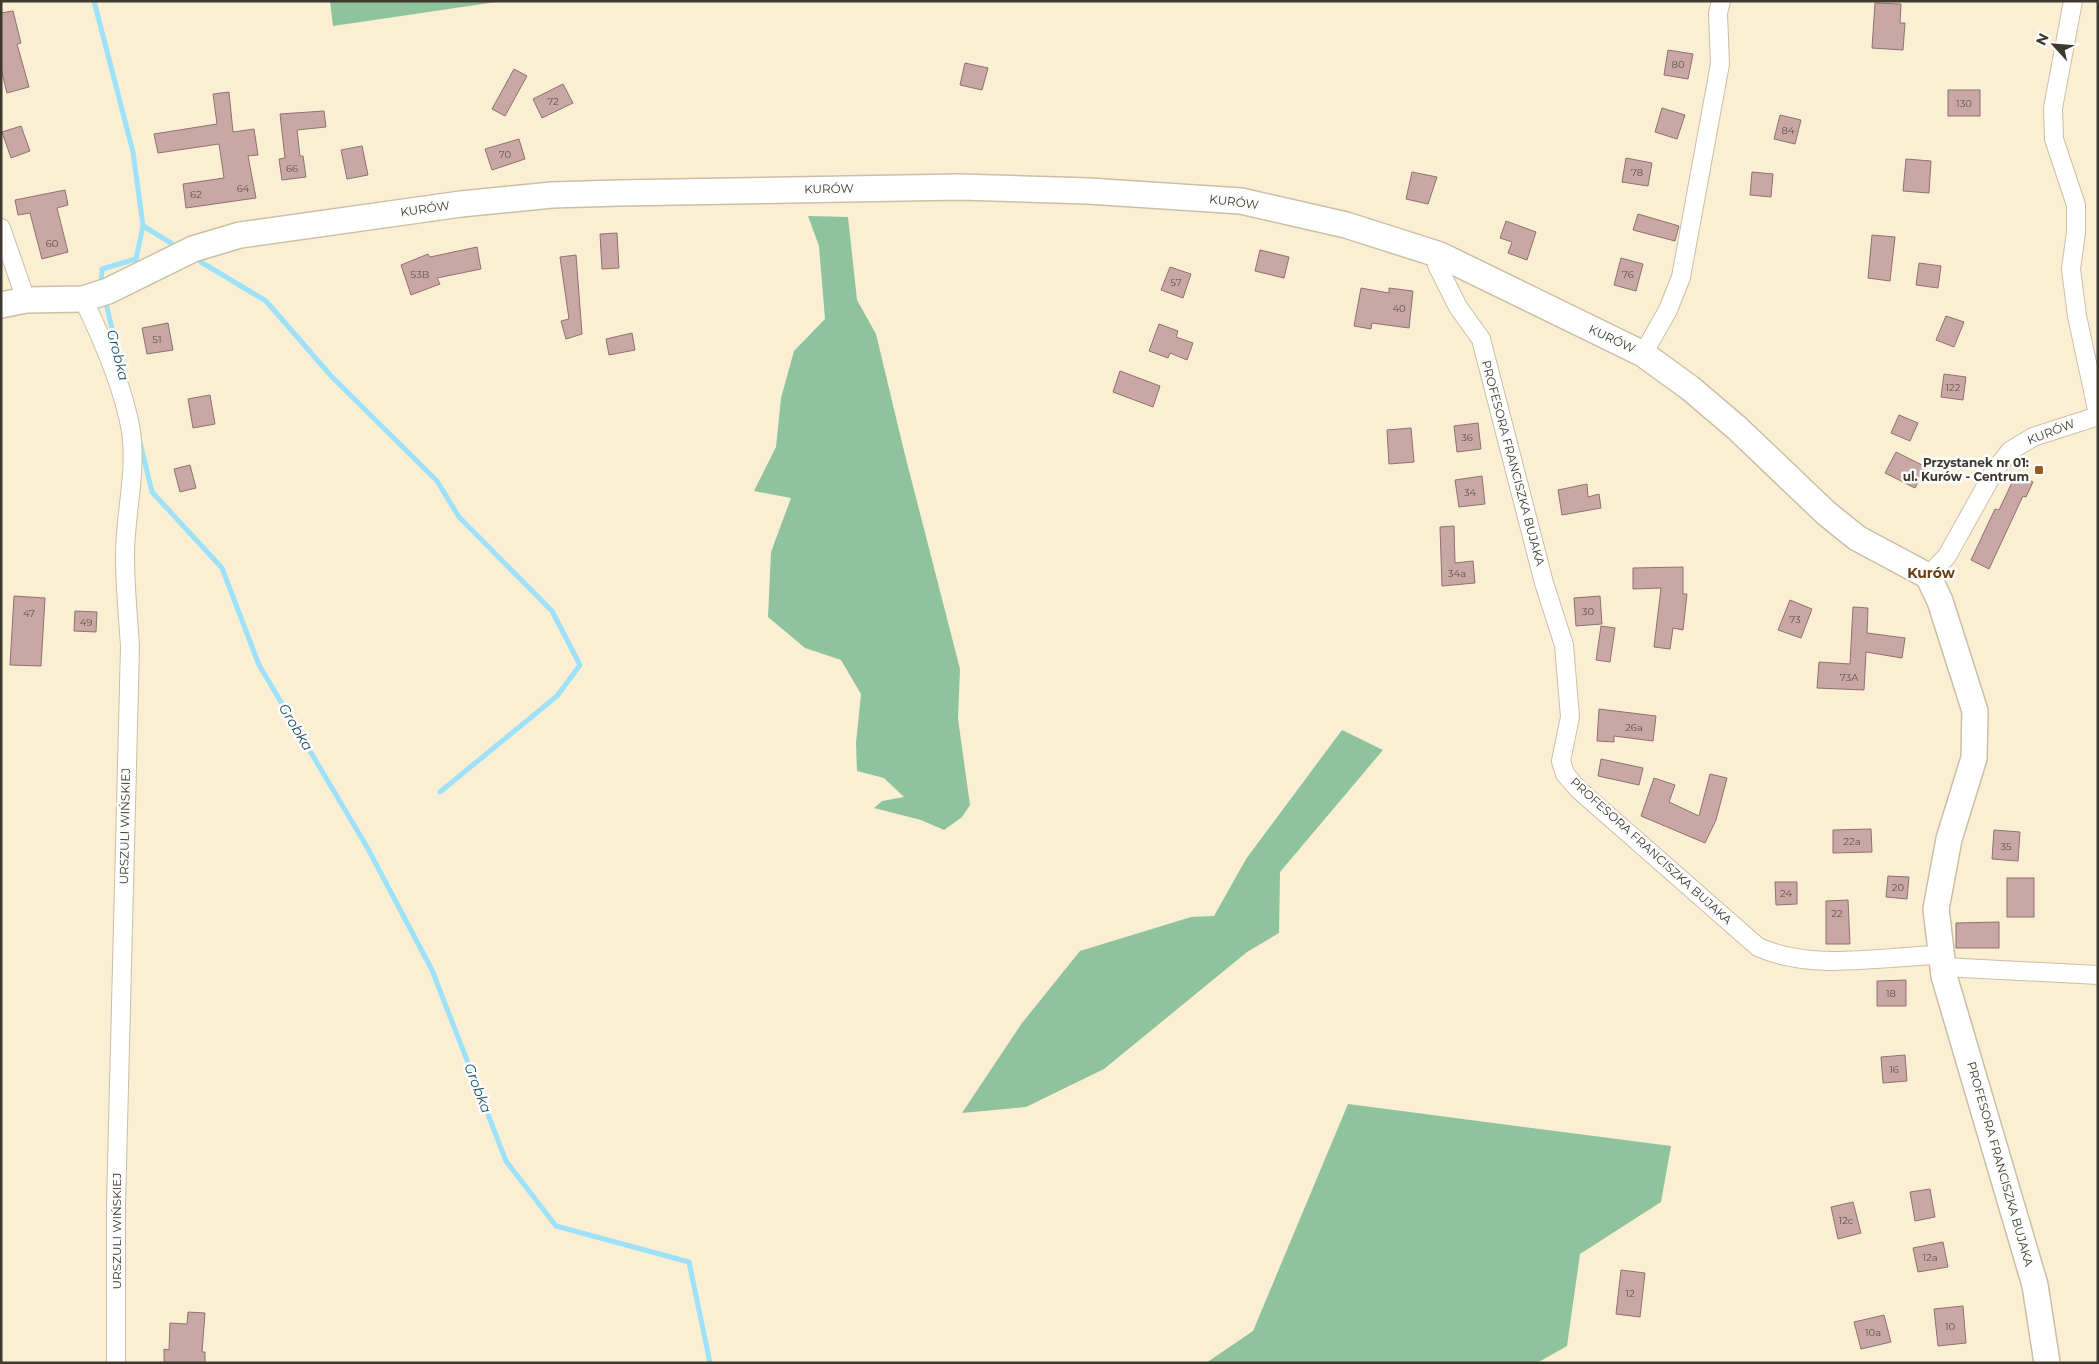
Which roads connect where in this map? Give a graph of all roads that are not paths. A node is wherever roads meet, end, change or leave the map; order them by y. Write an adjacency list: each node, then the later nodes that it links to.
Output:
1 (1720, 1): 8 (street, KURÓW)
2 (2073, 1): 9 (street, KURÓW)
3 (1, 228): 6 (street)
4 (1440, 255): 5 (street, KURÓW); 8 (street, KURÓW); 11 (street, PROFESORA FRANCISZKA BUJAKA)
5 (94, 296): 6 (street, KURÓW); 13 (street, URSZULI WIŃSKIEJ)
6 (26, 300): 7 (street, KURÓW)
7 (1, 305)
8 (1643, 354): 10 (street, KURÓW)
9 (2098, 415): 10 (street, KURÓW)
10 (1928, 576): 11 (street, PROFESORA FRANCISZKA BUJAKA)
11 (1943, 961): 12 (street, PROFESORA FRANCISZKA BUJAKA); 14 (street, PROFESORA FRANCISZKA BUJAKA)
12 (2098, 975)
13 (116, 1363)
14 (2047, 1363)

